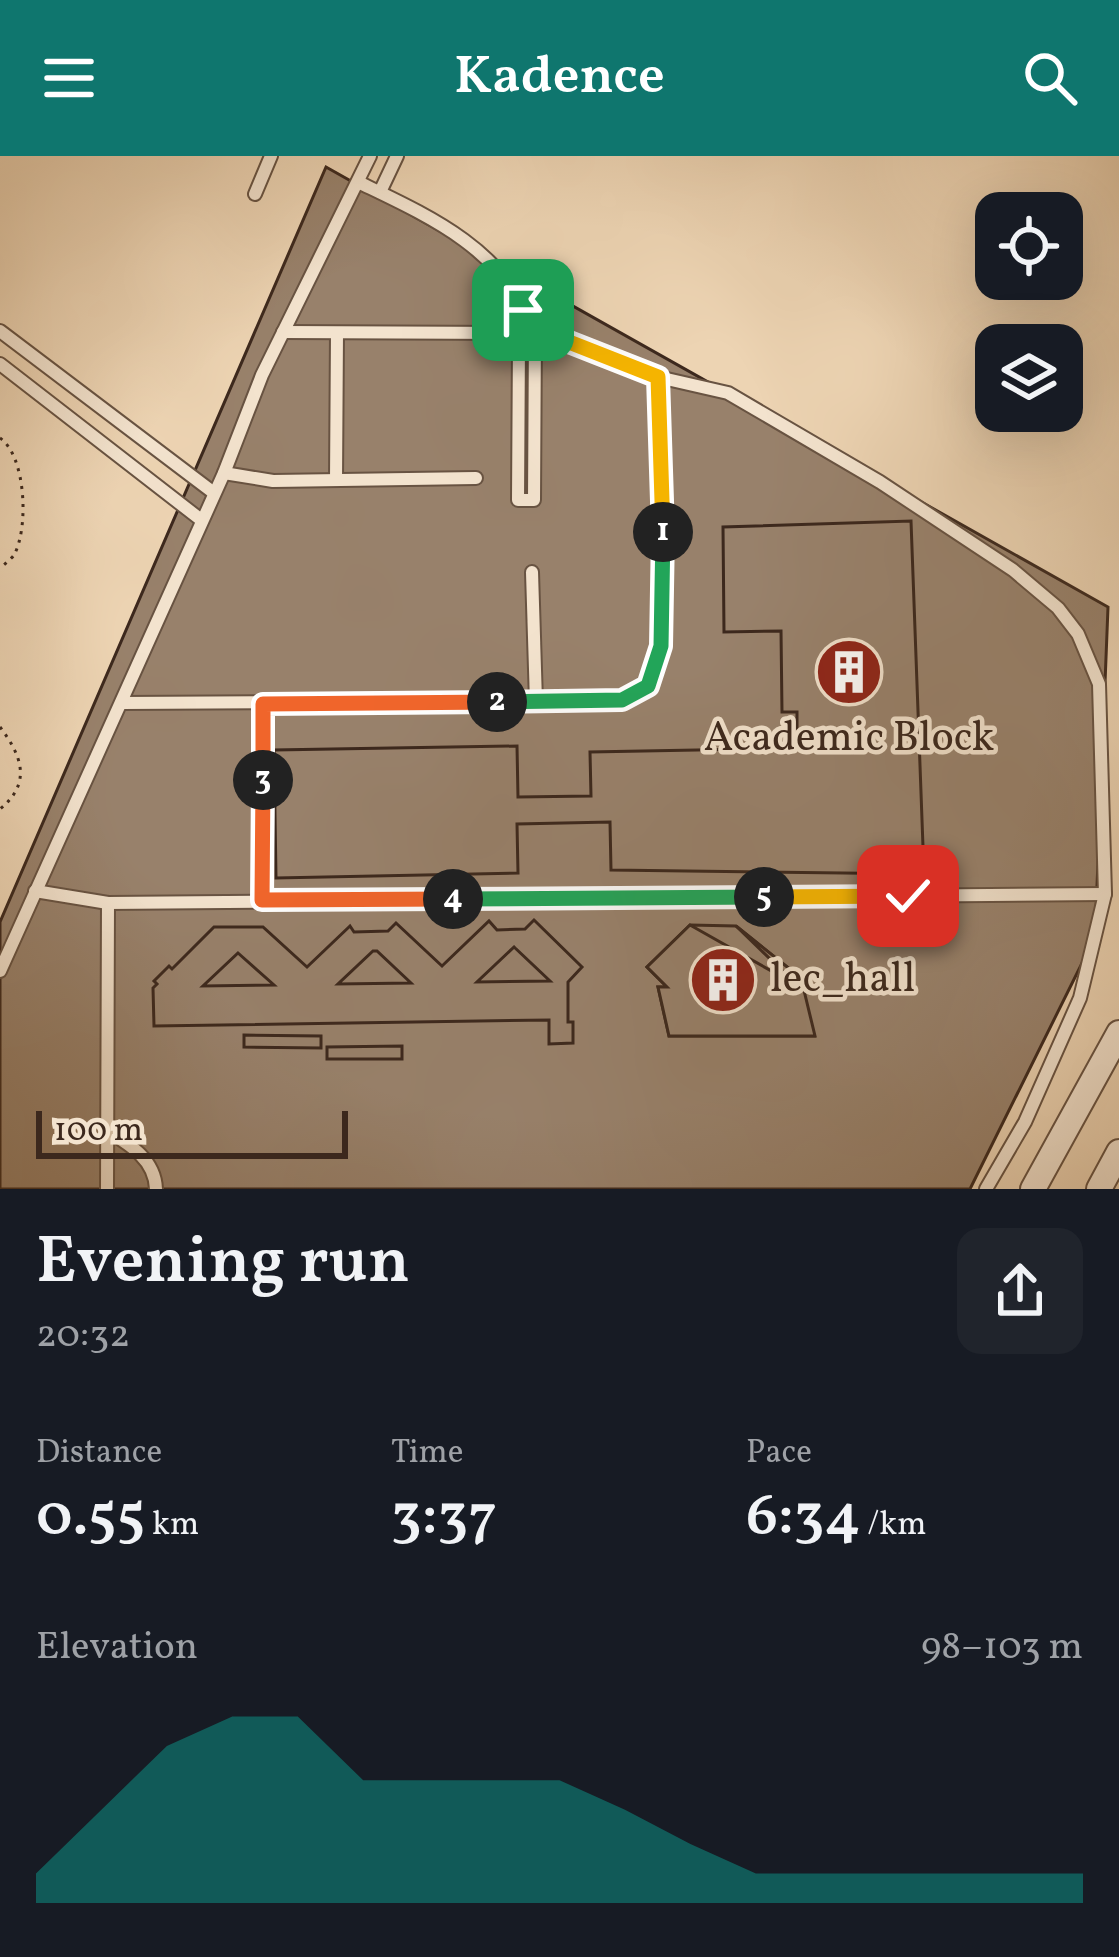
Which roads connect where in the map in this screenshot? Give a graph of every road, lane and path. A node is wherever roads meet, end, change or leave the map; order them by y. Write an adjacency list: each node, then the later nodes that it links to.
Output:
1 (271, 156): 6 (lane)
2 (370, 156): 4 (lane)
3 (397, 156): 5 (lane)
4 (358, 182): 5 (lane); 8 (lane)
5 (380, 192): 9 (lane)
6 (255, 194)
7 (0, 331): 17 (lane)
8 (284, 332): 10 (lane); 14 (lane)
9 (526, 332): 9 (lane); 10 (lane); 12 (lane)
10 (337, 333): 16 (lane)
11 (0, 364): 18 (lane)
12 (658, 377): 21 (lane); 27 (lane)
13 (0, 438): 19 (path)
14 (224, 473): 16 (lane); 17 (lane)
15 (476, 478): 16 (lane)
16 (336, 480)
17 (214, 493): 18 (lane)
18 (200, 519): 22 (lane)
19 (0, 568)
20 (532, 572): 21 (lane)
21 (536, 702): 23 (lane)
22 (122, 703): 23 (lane); 26 (lane)
23 (263, 704): 28 (lane)
24 (0, 727): 25 (path)
25 (0, 809)
26 (35, 891): 29 (lane); 30 (lane)
27 (1105, 894): 28 (lane); 36 (lane)
28 (262, 900): 29 (lane)
29 (108, 903): 32 (lane)
30 (0, 971)
31 (1119, 1034): 37 (street)
32 (106, 1130): 34 (lane); 35 (lane)
33 (1119, 1152): 38 (street)
34 (107, 1189)
35 (156, 1189)
36 (986, 1189)
37 (1033, 1189)
38 (1099, 1189)

